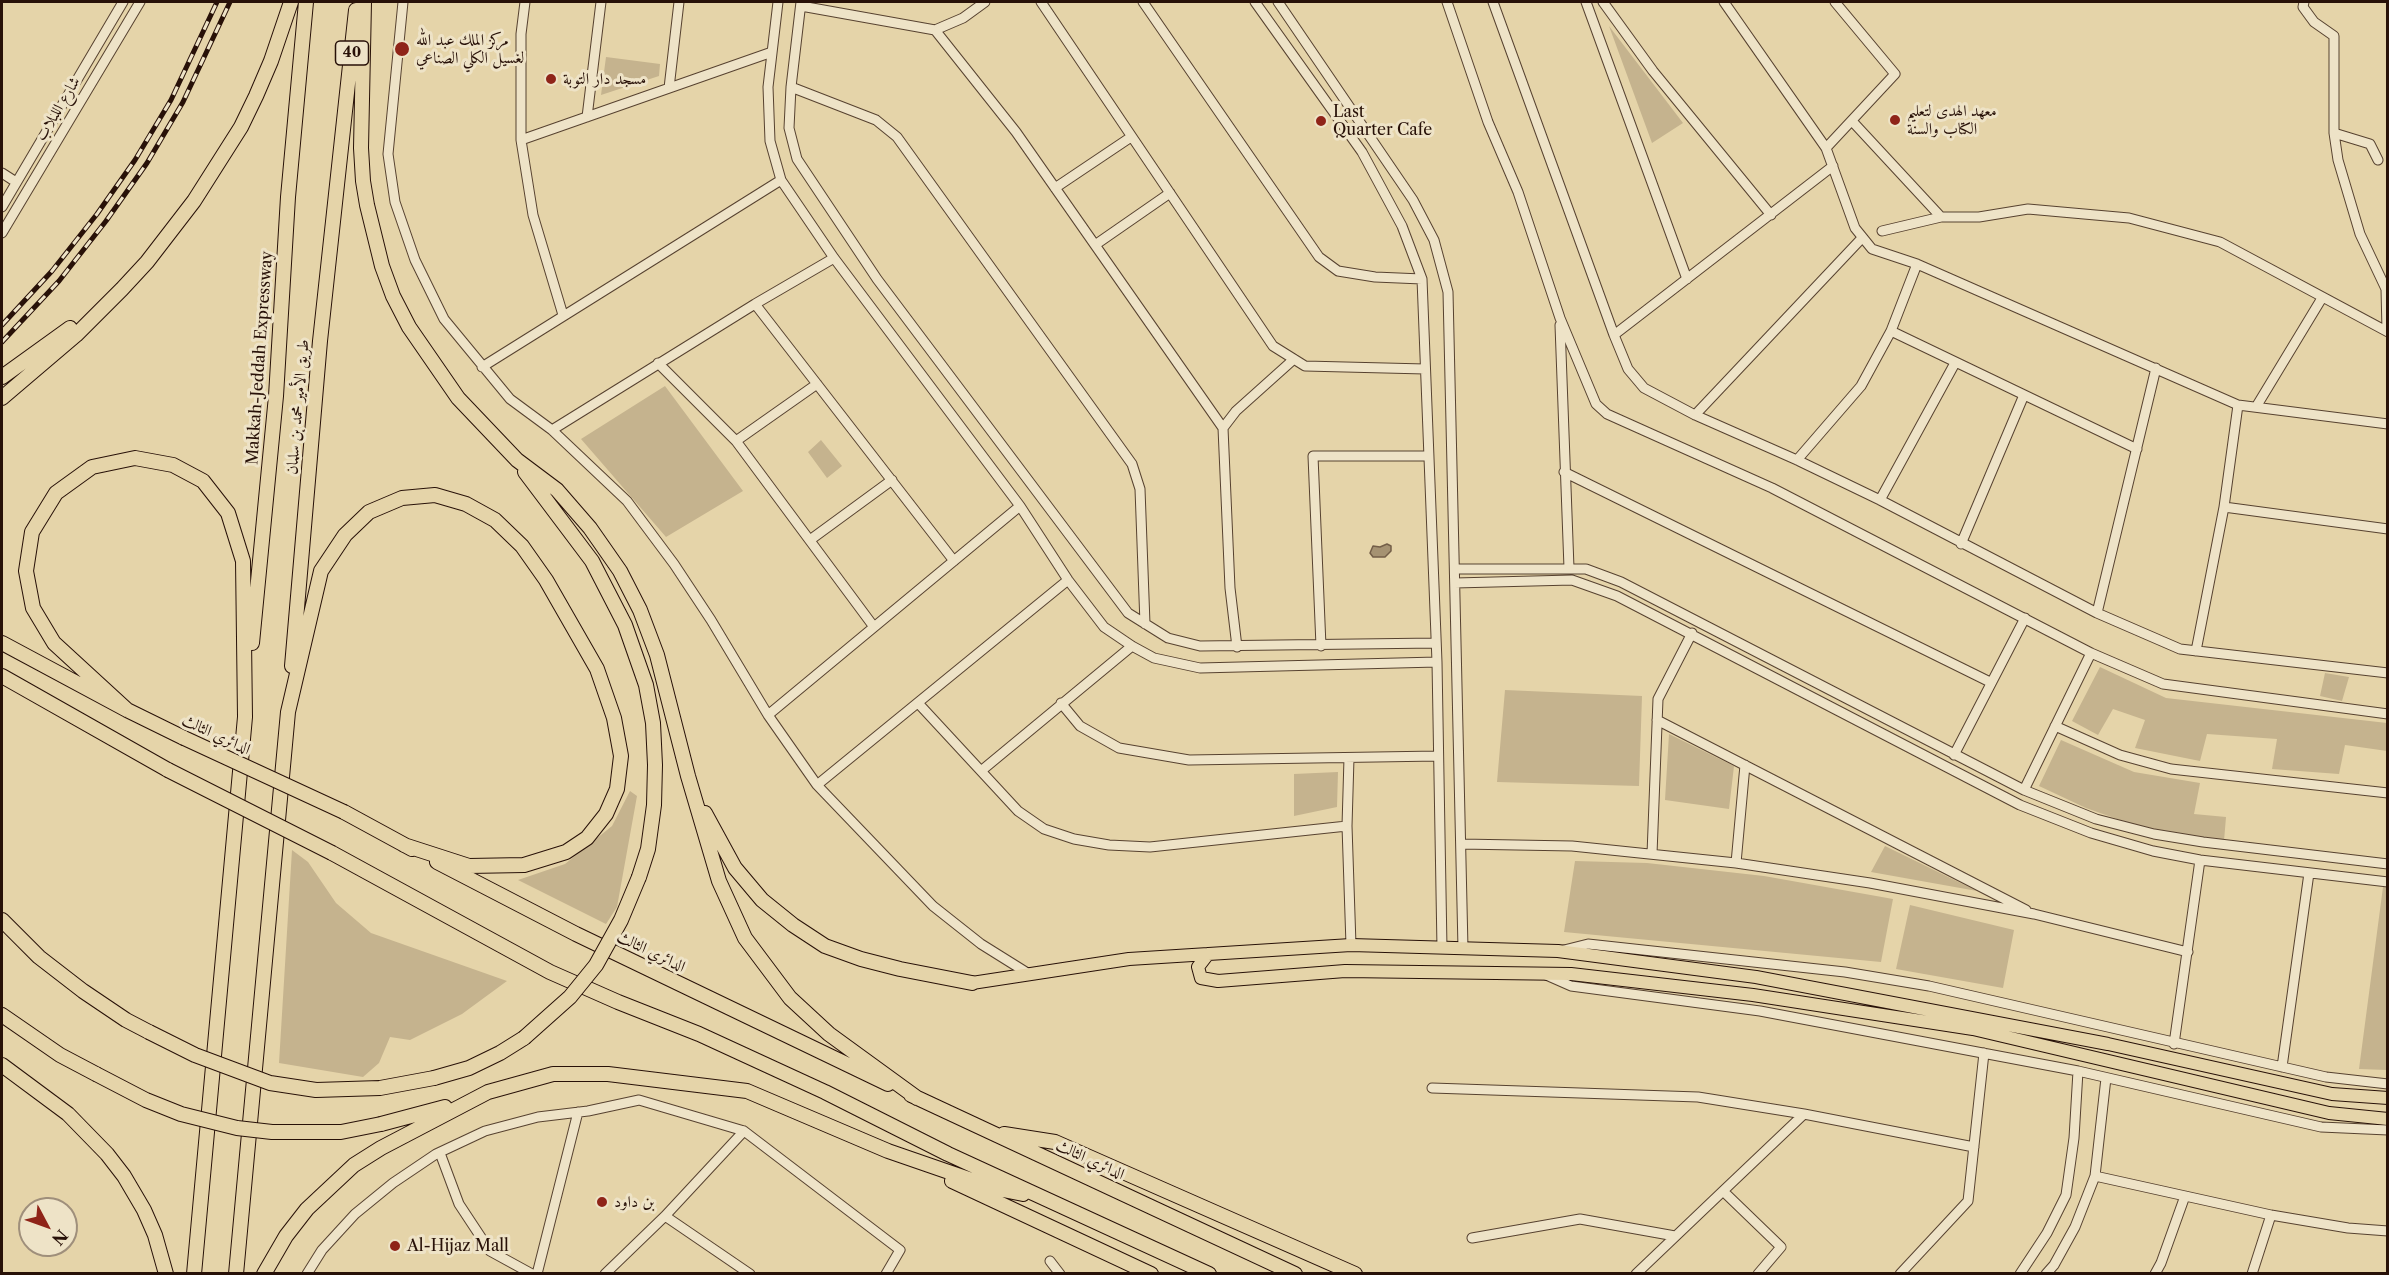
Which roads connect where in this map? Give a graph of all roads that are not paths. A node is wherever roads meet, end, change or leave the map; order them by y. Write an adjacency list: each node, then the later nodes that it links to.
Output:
1 (123, 2): 39 (street, شارع اللبلاب)
2 (140, 2): 46 (street, شارع اللبلاب)
3 (291, 2): 53 (highway)
4 (306, 2): 117 (highway, Makkah-Jeddah Expressway)
5 (357, 2): 114 (highway, طريق الأمير محمد بن سلمان / 40)
6 (364, 2): 80 (highway)
7 (403, 2): 64 (street)
8 (525, 2): 33 (street)
9 (601, 2): 29 (street)
10 (678, 2): 28 (street)
11 (778, 2): 26 (street)
12 (985, 2): 25 (street)
13 (1041, 2): 32 (street)
14 (1143, 2): 51 (street)
15 (1255, 2): 51 (street)
16 (1278, 2): 92 (street)
17 (1447, 2): 57 (street)
18 (1493, 2): 60 (street)
19 (1586, 2): 52 (street)
20 (1603, 2): 43 (street)
21 (1724, 2): 34 (street)
22 (1834, 2): 30 (street)
23 (2304, 2): 31 (street)
24 (801, 4): 25 (street); 27 (street)
25 (935, 30): 40 (street)
26 (772, 52): 28 (street); 38 (street)
27 (791, 87): 97 (street); 97 (street)
28 (669, 88): 29 (street)
29 (587, 117): 33 (street)
30 (1852, 121): 34 (street); 44 (street)
31 (2334, 133): 35 (street); 59 (street)
32 (1131, 136): 40 (street); 41 (street)
33 (521, 140): 56 (street)
34 (1826, 148): 36 (street)
35 (2378, 160)
36 (1833, 166): 43 (street); 47 (street)
37 (2, 173): 39 (street)
38 (782, 180): 49 (street); 56 (street)
39 (16, 182): 42 (street, شارع اللبلاب)
40 (1055, 188): 48 (street)
41 (1170, 193): 48 (street); 61 (street)
42 (2, 207)
43 (1771, 215): 52 (street)
44 (1941, 217): 45 (street); 54 (street)
45 (1882, 231)
46 (2, 233)
47 (1862, 238): 50 (street); 73 (street)
48 (1095, 245): 75 (street)
49 (834, 258): 55 (street); 85 (street)
50 (1917, 264): 58 (street); 65 (street)
51 (1422, 279): 66 (street)
52 (1687, 279): 60 (street)
53 (122, 289): 67 (highway); 70 (highway)
54 (2322, 298): 59 (street); 72 (street)
55 (755, 304): 62 (street); 68 (street)
56 (563, 315): 64 (street)
57 (1560, 318): 82 (street); 96 (street)
58 (1891, 331): 63 (street); 81 (street)
59 (2387, 332)
60 (1614, 335): 73 (street)
61 (1294, 359): 66 (street); 75 (street)
62 (658, 363): 76 (street); 77 (street)
63 (1955, 363): 69 (street); 84 (street)
64 (482, 367): 76 (street)
65 (2156, 368): 71 (street); 78 (street)
66 (1425, 369): 79 (street)
67 (2, 377)
68 (817, 384): 77 (street); 83 (street)
69 (2024, 395): 78 (street); 89 (street)
70 (2, 398)
71 (2238, 405): 72 (street); 86 (street)
72 (2256, 407): 74 (street)
73 (1695, 415): 81 (street)
74 (2388, 424)
75 (1223, 428): 104 (street)
76 (552, 430): 116 (street)
77 (736, 441): 88 (street)
78 (2137, 449): 95 (street)
79 (1428, 456): 101 (street); 103 (street)
80 (517, 460): 125 (highway); 139 (highway, bridge)
81 (1797, 460): 84 (street)
82 (1564, 472): 91 (street); 110 (street)
83 (892, 480): 88 (street); 90 (street)
84 (1880, 500): 89 (street)
85 (1020, 506): 90 (street); 93 (street)
86 (2224, 507): 87 (street); 105 (street)
87 (2388, 529)
88 (810, 540): 98 (street)
89 (1961, 544): 95 (street)
90 (954, 561): 98 (street)
91 (1569, 568): 92 (street); 120 (street)
92 (1456, 569): 94 (street)
93 (1068, 580): 102 (street); 111 (street)
94 (1455, 583): 99 (street); 130 (street)
95 (2097, 613): 105 (street)
96 (2025, 618): 106 (street); 110 (street)
97 (1145, 624): 104 (street)
98 (874, 627): 116 (street)
99 (1692, 633): 118 (street); 133 (street)
100 (2, 643): 113 (highway, الدائري الثالث)
101 (1436, 643): 103 (street); 107 (street)
102 (1132, 646): 107 (street); 112 (street)
103 (1321, 646): 104 (street)
104 (1237, 647)
105 (2196, 651): 108 (street)
106 (2091, 652): 115 (street); 119 (street)
107 (1437, 662): 121 (street)
108 (2388, 673)
109 (2, 676): 173 (highway, bridge)
110 (1990, 682): 120 (street)
111 (918, 703): 124 (street); 126 (street)
112 (1061, 704): 122 (street); 124 (street)
113 (127, 710): 117 (highway); 131 (highway, الدائري الثالث, bridge)
114 (288, 712): 131 (highway); 183 (highway)
115 (2388, 714)
116 (768, 716): 126 (street)
117 (245, 717): 182 (highway)
118 (1657, 720): 123 (street); 132 (street)
119 (2055, 726): 127 (street); 128 (street)
120 (1954, 754): 127 (street)
121 (1438, 756): 122 (street); 141 (street)
122 (1349, 758): 129 (street)
123 (1744, 765): 134 (street); 138 (street)
124 (981, 771): 129 (street)
125 (688, 776): 148 (highway); 158 (highway)
126 (817, 785): 147 (street)
127 (2024, 790): 135 (street)
128 (2388, 793)
129 (1347, 826): 140 (street)
130 (1461, 844): 132 (street); 142 (street)
131 (404, 845): 158 (highway, الدائري الثالث)
132 (1652, 854): 134 (street)
133 (2200, 860): 136 (street); 144 (street)
134 (1736, 863): 138 (street)
135 (2388, 864)
136 (2308, 873): 137 (street); 153 (street)
137 (2388, 882)
138 (2034, 914): 144 (street)
139 (2, 920)
140 (1351, 945): 141 (main road); 145 (main road)
141 (1442, 948): 142 (main road)
142 (1463, 948): 143 (main road)
143 (1558, 951): 150 (street); 159 (main road)
144 (2188, 952): 150 (street)
145 (1208, 954): 146 (main road); 147 (main road)
146 (1541, 973): 151 (street); 163 (main road)
147 (1029, 974): 148 (main road)
148 (972, 983)
149 (2, 1015): 160 (highway, bridge)
150 (2174, 1044): 153 (street)
151 (1984, 1053): 154 (street); 167 (street)
152 (2, 1065): 181 (highway)
153 (2282, 1067): 156 (street)
154 (2078, 1071): 155 (street); 198 (street)
155 (2106, 1078): 164 (street); 170 (street)
156 (2388, 1084)
157 (1432, 1088): 162 (street)
158 (917, 1098): 166 (highway, الدائري الثالث)
159 (2388, 1098)
160 (470, 1100): 169 (highway); 184 (highway)
161 (578, 1112): 165 (street); 168 (street); 187 (street)
162 (1804, 1114): 167 (street); 171 (street)
163 (2388, 1119)
164 (2388, 1130)
165 (744, 1131): 175 (street); 190 (street)
166 (987, 1131): 180 (highway); 194 (highway, الدائري الثالث)
167 (1974, 1147): 197 (street)
168 (440, 1152): 185 (street); 186 (street)
169 (899, 1154): 173 (highway); 192 (highway)
170 (2095, 1176): 172 (street); 199 (street)
171 (1723, 1191): 177 (street); 196 (street)
172 (2185, 1196): 174 (street); 200 (street)
173 (1046, 1199): 193 (highway)
174 (2271, 1215): 176 (street); 201 (street)
175 (664, 1216): 188 (street); 189 (street)
176 (2388, 1231)
177 (1675, 1236): 178 (street); 195 (street)
178 (1472, 1238)
179 (1050, 1261): 191 (street)
180 (1354, 1273)
181 (166, 1274)
182 (194, 1274)
183 (236, 1274)
184 (264, 1274)
185 (307, 1274)
186 (532, 1274)
187 (537, 1274)
188 (605, 1274)
189 (750, 1274)
190 (886, 1274)
191 (1060, 1274)
192 (1151, 1274)
193 (1209, 1274)
194 (1295, 1274)
195 (1636, 1274)
196 (1758, 1274)
197 (1900, 1274)
198 (2020, 1274)
199 (2046, 1274)
200 (2155, 1274)
201 (2252, 1274)

